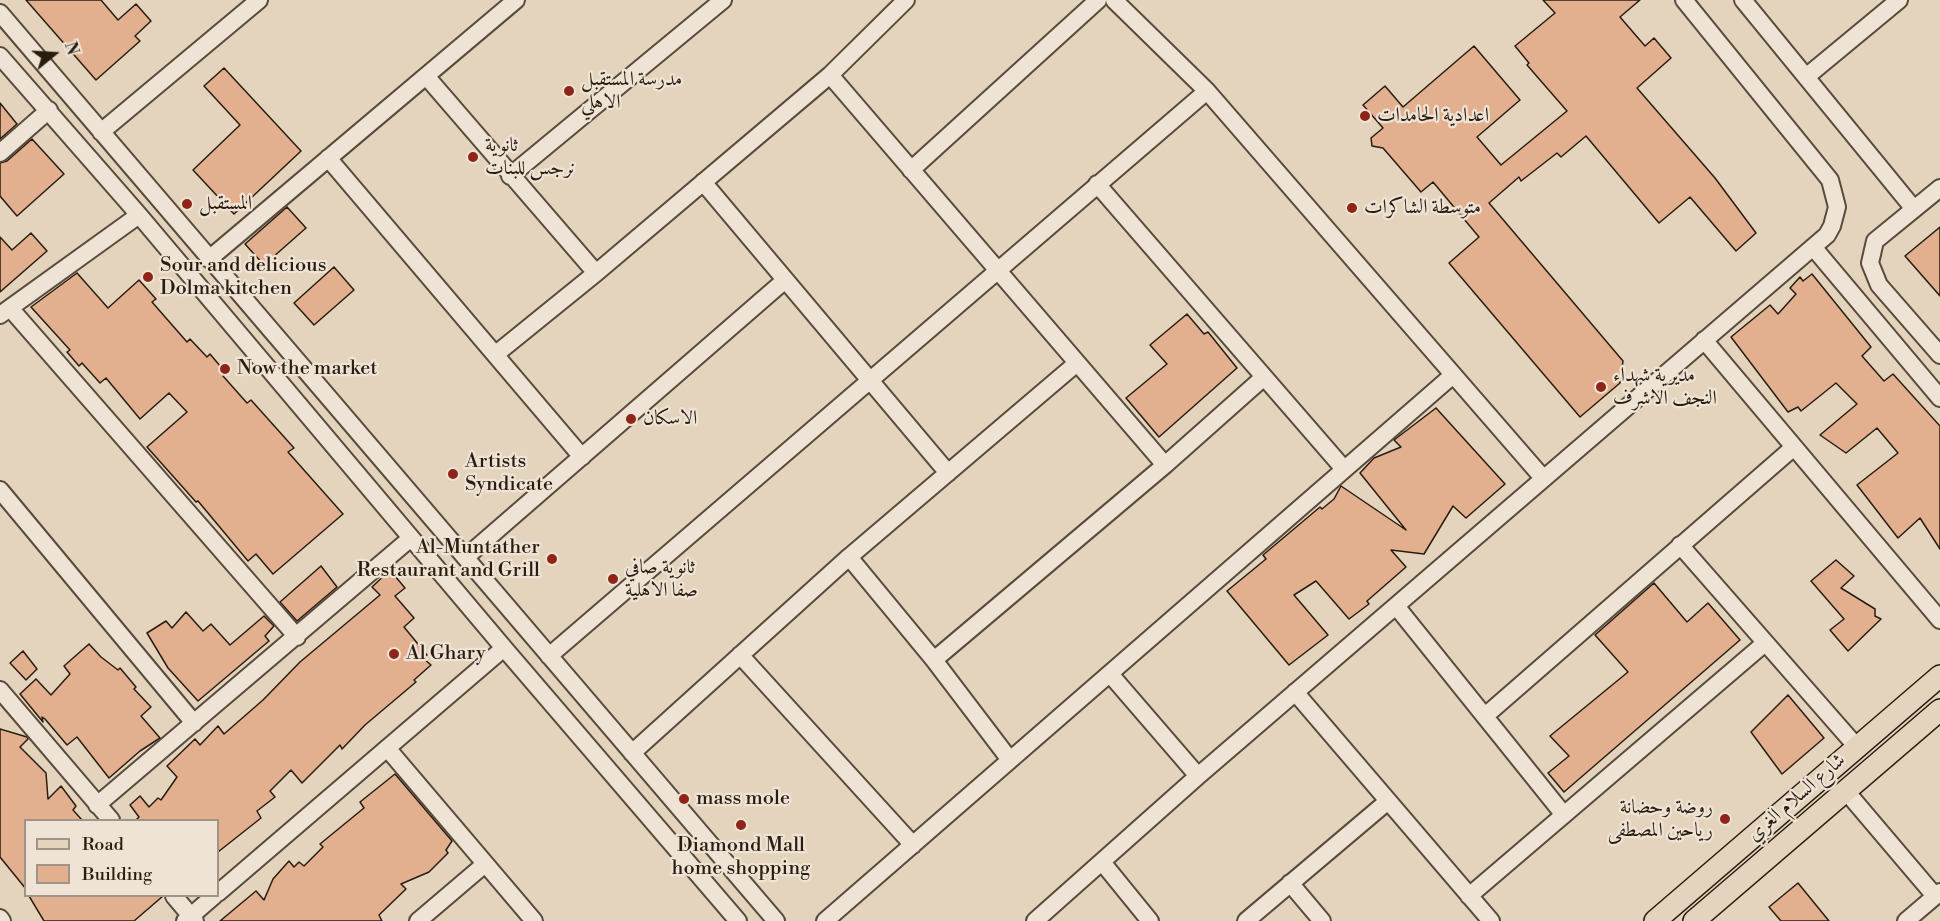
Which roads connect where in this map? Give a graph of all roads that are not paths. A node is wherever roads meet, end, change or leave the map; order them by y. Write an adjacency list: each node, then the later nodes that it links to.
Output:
1 (259, 0): 17 (street)
2 (516, 0): 13 (street)
3 (723, 0): 21 (street)
4 (906, 0): 12 (street)
5 (1098, 0): 20 (street)
6 (1114, 0): 15 (street)
7 (1684, 0): 27 (street)
8 (1743, 0): 14 (street)
9 (1899, 0): 14 (street)
10 (0, 13): 17 (street)
11 (0, 56): 16 (street)
12 (830, 75): 20 (street); 22 (street)
13 (426, 76): 19 (street); 21 (street)
14 (1806, 77): 25 (street)
15 (1207, 91): 23 (street); 38 (street)
16 (49, 110): 18 (street); 26 (street)
17 (101, 132): 28 (street)
18 (0, 153)
19 (328, 158): 28 (street); 34 (street)
20 (911, 170): 29 (street)
21 (510, 176): 30 (street)
22 (703, 182): 30 (street); 31 (street)
23 (1097, 184): 29 (street); 39 (street)
24 (1940, 188): 25 (street)
25 (1914, 209): 35 (street)
26 (139, 215): 32 (street); 40 (street)
27 (1813, 247): 33 (street); 42 (street)
28 (209, 259): 36 (street)
29 (996, 269): 37 (street); 41 (street)
30 (596, 273): 34 (street)
31 (784, 281): 41 (street); 44 (street)
32 (5, 312): 56 (street)
33 (1704, 340): 43 (street); 48 (street)
34 (496, 354): 44 (street)
35 (1940, 355)
36 (298, 362): 40 (street); 52 (street)
37 (1077, 363): 45 (street); 47 (street)
38 (1453, 375): 46 (street); 48 (street)
39 (1264, 377): 45 (street); 46 (street)
40 (277, 379): 50 (street)
41 (868, 381): 47 (street); 60 (street)
42 (1940, 398)
43 (1794, 447): 51 (street); 55 (street)
44 (582, 457): 52 (street)
45 (1165, 465): 61 (street)
46 (1344, 469): 62 (street)
47 (948, 473): 53 (street)
48 (1543, 478): 54 (street)
49 (0, 490): 68 (street)
50 (411, 538): 56 (street); 58 (street)
51 (1680, 545): 57 (street); 67 (street)
52 (466, 557): 60 (street)
53 (849, 557): 59 (street); 61 (street)
54 (1396, 606): 65 (street); 67 (street)
55 (1940, 620)
56 (297, 637): 68 (street)
57 (1765, 643): 69 (street); 77 (street)
58 (504, 648): 70 (street); 81 (street)
59 (740, 655): 71 (street); 80 (street)
60 (549, 656): 71 (street)
61 (934, 660): 72 (street)
62 (1110, 674): 72 (street); 73 (street)
63 (1940, 676): 69 (main road, شارع السلام الغري)
64 (0, 690): 76 (street)
65 (1295, 692): 73 (street); 75 (street)
66 (1940, 710): 74 (main road, شارع السلام الغري)
67 (1485, 716): 77 (street)
68 (194, 723): 76 (street)
69 (1857, 747): 102 (main road, شارع السلام الغري)
70 (387, 748): 83 (street); 85 (street)
71 (632, 753): 79 (street)
72 (1010, 760): 80 (street)
73 (1198, 776): 82 (street)
74 (1845, 790): 86 (street); 103 (main road, شارع السلام الغري)
75 (1388, 801): 84 (street); 87 (street)
76 (98, 805): 78 (street)
77 (1564, 815): 87 (street)
78 (110, 819)
79 (702, 832): 81 (street); 95 (street)
80 (913, 845): 96 (street)
81 (680, 850): 94 (street)
82 (1102, 862): 97 (street); 98 (street)
83 (485, 864): 92 (street); 93 (street)
84 (1290, 883): 99 (street); 100 (street)
85 (219, 891)
86 (1937, 894): 91 (street)
87 (1469, 896): 101 (street)
88 (175, 897): 90 (street)
89 (213, 897): 90 (street)
90 (190, 919)
91 (1907, 920)
92 (418, 921)
93 (534, 921)
94 (738, 921)
95 (776, 921)
96 (825, 921)
97 (1035, 921)
98 (1150, 921)
99 (1246, 921)
100 (1322, 921)
101 (1491, 921)
102 (1655, 921)
103 (1694, 921)

